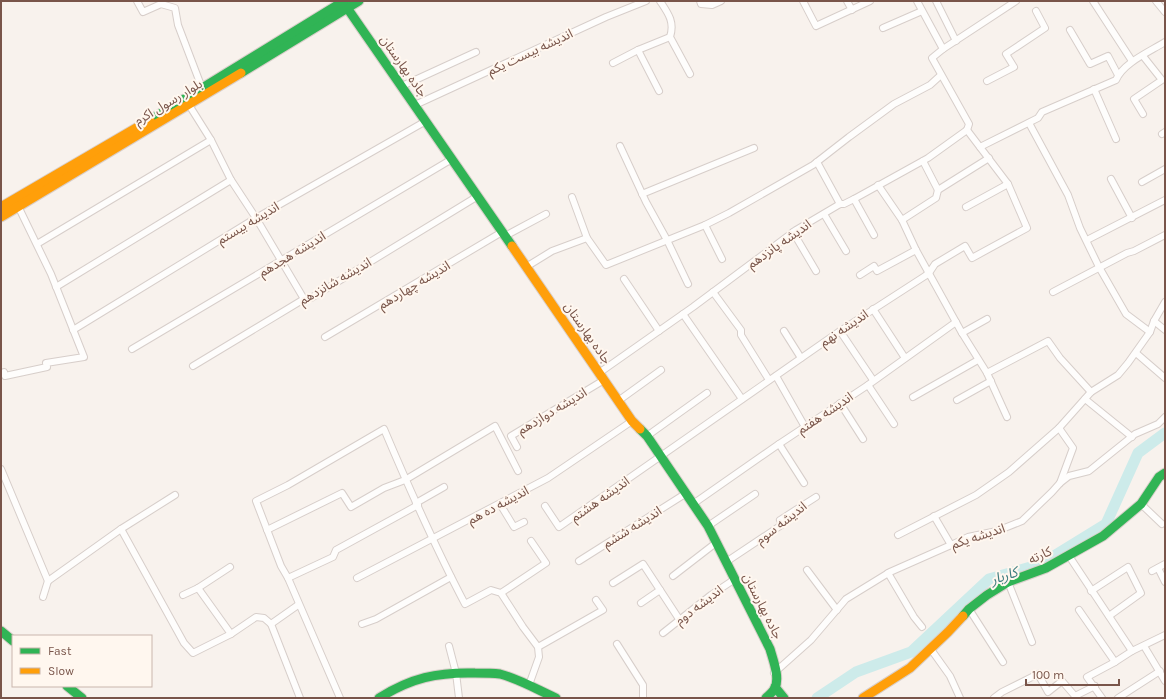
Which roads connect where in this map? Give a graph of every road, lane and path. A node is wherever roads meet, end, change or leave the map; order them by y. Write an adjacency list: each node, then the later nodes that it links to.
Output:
1 (137, 1): 36 (street)
2 (359, 1): 15 (street, بلوار رسول اکرم)
3 (646, 1): 40 (street, اندیشه بیست یکم)
4 (660, 1): 22 (street)
5 (700, 1): 6 (street)
6 (720, 1)
7 (803, 1): 16 (street)
8 (847, 1): 16 (street)
9 (870, 1): 16 (street)
10 (917, 1): 17 (street)
11 (936, 1): 23 (street)
12 (1016, 1): 23 (street)
13 (1093, 1): 29 (street)
14 (1156, 1): 19 (street)
15 (345, 4): 35 (street, جاده بهارستان); 36 (street, بلوار رسول اکرم); 39 (street, بلوار رسول اکرم)
16 (852, 10)
17 (922, 11): 20 (street); 25 (street)
18 (1036, 11): 34 (street)
19 (1165, 12)
20 (883, 28)
21 (1070, 30): 33 (street)
22 (670, 37): 26 (street); 31 (street)
23 (956, 40): 25 (street)
24 (1165, 42): 28 (street)
25 (943, 48): 32 (street)
26 (638, 50): 30 (street); 38 (street)
27 (476, 52): 35 (street)
28 (1143, 56): 29 (street); 41 (street)
29 (1132, 61): 33 (street)
30 (613, 62)
31 (690, 74)
32 (941, 75): 44 (street); 53 (street)
33 (1118, 75): 37 (street)
34 (987, 81)
35 (402, 86): 40 (street, جاده بهارستان)
36 (202, 88): 68 (street, بلوار رسول اکرم)
37 (1094, 89): 43 (street); 45 (street)
38 (659, 92)
39 (189, 105): 46 (street); 67 (street, بلوار رسول اکرم)
40 (415, 106): 42 (street, جاده بهارستان)
41 (1143, 114)
42 (426, 121): 51 (street, جاده بهارستان); 73 (street, اندیشه بیستم)
43 (1029, 123): 48 (street); 83 (street)
44 (967, 130): 48 (street); 52 (street, اندیشه پانزدهم)
45 (1116, 139)
46 (211, 140): 56 (street); 84 (street)
47 (620, 146): 61 (street)
48 (980, 147): 50 (street)
49 (754, 148): 61 (street)
50 (989, 158): 58 (street); 60 (street)
51 (452, 160): 62 (street, جاده بهارستان); 88 (street, اندیشه هجدهم)
52 (923, 161): 59 (street, اندیشه پانزدهم); 60 (street)
53 (817, 162): 66 (street); 76 (street)
54 (1165, 169): 57 (street)
55 (1111, 179): 74 (street)
56 (231, 180): 73 (street); 96 (street)
57 (1142, 182)
58 (1008, 184): 69 (street); 92 (street, اندیشه نهم)
59 (878, 185): 64 (street, اندیشه پانزدهم); 75 (street)
60 (938, 190): 75 (street)
61 (642, 194): 82 (street)
62 (478, 196): 78 (street, جاده بهارستان); 99 (street, اندیشه شانزدهم)
63 (572, 197): 80 (street)
64 (854, 199): 66 (street, اندیشه پانزدهم); 79 (street)
65 (1165, 200): 74 (street)
66 (840, 204): 71 (street, اندیشه پانزدهم)
67 (18, 206): 72 (street, بلوار رسول اکرم); 84 (street)
68 (1, 207)
69 (966, 207)
70 (546, 214): 78 (street, اندیشه چهاردهم)
71 (824, 214): 77 (street, اندیشه پانزدهم); 86 (street)
72 (1, 217)
73 (256, 218): 88 (street); 106 (street, اندیشه بیستم)
74 (1132, 218): 83 (street)
75 (902, 220): 85 (street)
76 (705, 225): 82 (street); 87 (street)
77 (793, 232): 91 (street); 97 (street, اندیشه پانزدهم)
78 (504, 234): 89 (street, جاده بهارستان); 113 (street, اندیشه چهاردهم)
79 (874, 235)
80 (587, 238): 82 (street); 89 (street)
81 (1164, 238): 90 (street)
82 (667, 240): 95 (street)
83 (1087, 240): 90 (street)
84 (36, 244): 96 (street)
85 (916, 250): 92 (street); 93 (street)
86 (846, 251)
87 (722, 260)
88 (281, 261): 99 (street); 114 (street, اندیشه هجدهم)
89 (526, 267): 123 (street, جاده بهارستان)
90 (1099, 268): 98 (street); 111 (street)
91 (816, 271)
92 (929, 273): 101 (street, اندیشه نهم); 105 (street)
93 (860, 275)
94 (624, 278): 108 (street)
95 (688, 284)
96 (56, 287): 106 (street)
97 (713, 292): 102 (street, اندیشه پانزدهم); 126 (street)
98 (1053, 292)
99 (304, 299): 119 (street, اندیشه شانزدهم)
100 (1165, 302): 104 (street)
101 (873, 309): 110 (street, اندیشه نهم); 117 (street)
102 (683, 314): 108 (street, اندیشه پانزدهم); 132 (street)
103 (987, 320): 112 (street)
104 (1154, 321): 107 (street); 111 (street)
105 (956, 322): 112 (street); 117 (street, اندیشه هفتم)
106 (73, 330): 121 (street)
107 (1165, 330)
108 (659, 331): 123 (street, اندیشه پانزدهم)
109 (784, 331): 116 (street)
110 (840, 331): 116 (street, اندیشه نهم); 128 (street)
111 (1150, 332): 115 (street)
112 (962, 333): 118 (street)
113 (326, 337)
114 (132, 349)
115 (1136, 353): 125 (street); 129 (street)
116 (801, 358): 124 (street, اندیشه نهم)
117 (905, 358): 128 (street, اندیشه هفتم)
118 (978, 360): 122 (street); 131 (street)
119 (193, 366)
120 (661, 370): 135 (street)
121 (1, 373)
122 (987, 373): 127 (street); 129 (street)
123 (602, 376): 135 (street, جاده بهارستان); 147 (street, اندیشه دوازدهم)
124 (776, 376): 126 (street, اندیشه نهم); 141 (street)
125 (1165, 378)
126 (769, 380): 132 (street, اندیشه نهم)
127 (991, 381): 134 (street); 137 (street)
128 (871, 382): 136 (street, اندیشه هفتم); 140 (street)
129 (1090, 392): 133 (street)
130 (707, 393): 143 (street)
131 (913, 397)
132 (742, 399): 148 (street, اندیشه نهم)
133 (1085, 399): 142 (street); 144 (street)
134 (957, 400)
135 (618, 401): 139 (street, جاده بهارستان)
136 (840, 403): 141 (street, اندیشه هفتم); 145 (street)
137 (1007, 417)
138 (1165, 417): 144 (street, اندیشه یکم)
139 (632, 421): 143 (street, جاده بهارستان); 161 (street, اندیشه ده هم)
140 (894, 424)
141 (805, 427): 146 (street, اندیشه هفتم)
142 (1059, 428): 154 (street); 165 (street)
143 (647, 436): 148 (street, جاده بهارستان)
144 (1132, 437): 154 (street, اندیشه یکم)
145 (863, 439)
146 (779, 444): 153 (street); 162 (street, اندیشه هفتم)
147 (517, 447)
148 (661, 456): 156 (street, جاده بهارستان); 164 (street, اندیشه هشتم)
149 (1, 469): 190 (street)
150 (518, 470): 152 (street)
151 (1165, 473): 163 (street, کارته)
152 (405, 480): 160 (street); 170 (street); 170 (street)
153 (804, 483)
154 (1060, 483): 175 (street, اندیشه یکم)
155 (444, 487): 160 (street)
156 (685, 494): 162 (street, جاده بهارستان); 177 (street, اندیشه ششم)
157 (754, 494): 168 (street)
158 (175, 495): 169 (street)
159 (816, 497): 178 (street, اندیشه سوم)
160 (417, 504): 172 (street); 187 (street)
161 (500, 504): 166 (street); 172 (street, اندیشه ده هم)
162 (693, 504): 168 (street, جاده بهارستان)
163 (1141, 504): 167 (street); 176 (street, کارته)
164 (545, 506)
165 (934, 516): 171 (street); 175 (street)
166 (524, 522)
167 (1162, 524)
168 (708, 526): 174 (street, جاده بهارستان)
169 (121, 529): 190 (street); 213 (street)
170 (267, 530): 187 (street)
171 (898, 535)
172 (433, 538): 186 (street); 188 (street, اندیشه ده هم)
173 (531, 541): 197 (street)
174 (717, 542): 178 (street, جاده بهارستان); 185 (street)
175 (951, 545): 184 (street, اندیشه یکم)
176 (1069, 556): 191 (street, کارته); 196 (street)
177 (579, 560)
178 (726, 562): 189 (street, جاده بهارستان)
179 (1165, 564): 181 (street)
180 (230, 567): 194 (street)
181 (1158, 568): 183 (street); 192 (street)
182 (807, 570): 204 (street)
183 (1152, 571)
184 (888, 573): 204 (street, اندیشه یکم); 210 (street)
185 (673, 576)
186 (451, 577): 197 (street); 209 (street)
187 (288, 578): 202 (street)
188 (357, 578)
189 (735, 578): 207 (street, اندیشه دوم); 227 (street, جاده بهارستان)
190 (48, 581): 199 (street)
191 (1008, 582): 203 (street, کارته); 216 (street)
192 (1165, 582)
193 (613, 584): 195 (street)
194 (198, 588): 198 (street); 213 (street)
195 (660, 590): 201 (street); 207 (street)
196 (1091, 591): 206 (street); 206 (street)
197 (501, 593): 220 (street)
198 (183, 595)
199 (43, 597)
200 (596, 600): 220 (street)
201 (641, 603)
202 (298, 605): 208 (street); 237 (street)
203 (969, 609): 221 (street, کارته); 223 (street)
204 (837, 610): 227 (street, اندیشه یکم)
205 (1079, 610): 224 (street)
206 (1109, 616): 222 (street)
207 (679, 619): 212 (street, اندیشه دوم)
208 (271, 624): 213 (street); 236 (street)
209 (362, 624)
210 (922, 627)
211 (1, 631): 215 (street)
212 (663, 633)
213 (231, 634)
214 (1165, 635): 219 (street)
215 (12, 640)
216 (1032, 642)
217 (617, 644): 241 (street)
218 (449, 646): 226 (street)
219 (1144, 646): 222 (street); 225 (street)
220 (538, 647): 229 (street)
221 (930, 648): 234 (street, کارته); 244 (street)
222 (1132, 651): 224 (street)
223 (1003, 662)
224 (1115, 662): 230 (street)
225 (1160, 671): 228 (street); 248 (street)
226 (456, 673): 229 (street); 238 (street); 239 (street)
227 (774, 673): 232 (street, جاده بهارستان)
228 (1165, 681)
229 (529, 685): 240 (street)
230 (1095, 686): 233 (street); 247 (street)
231 (68, 687): 235 (street)
232 (775, 687): 242 (street); 243 (street)
233 (1002, 692): 245 (street); 246 (street)
234 (866, 697)
235 (82, 698)
236 (300, 698)
237 (340, 698)
238 (379, 698)
239 (459, 698)
240 (556, 698)
241 (643, 698)
242 (766, 698)
243 (784, 698)
244 (960, 698)
245 (994, 698)
246 (1005, 698)
247 (1102, 698)
248 (1118, 698)

